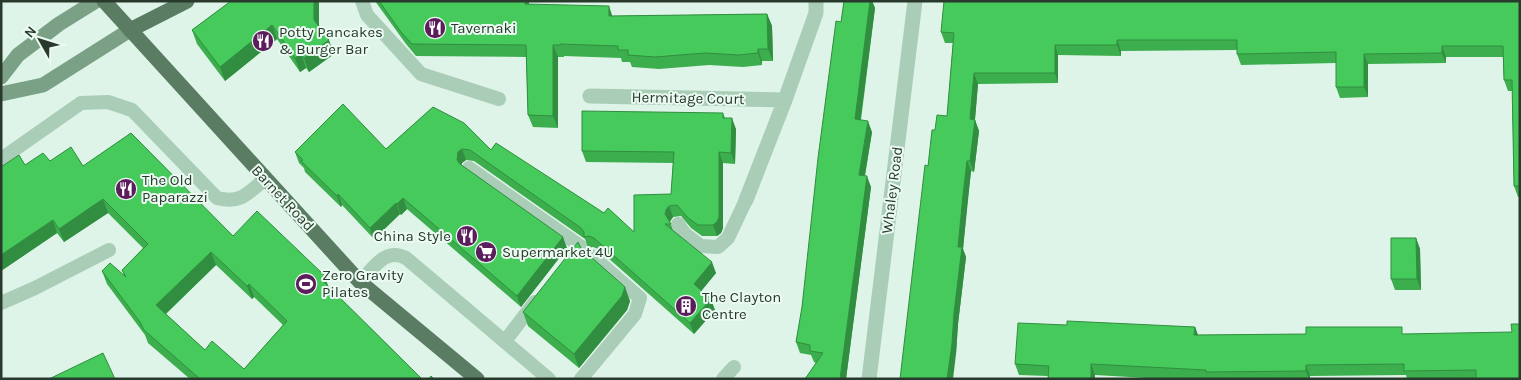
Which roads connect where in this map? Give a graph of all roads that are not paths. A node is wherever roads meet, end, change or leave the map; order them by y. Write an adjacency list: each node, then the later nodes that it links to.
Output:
1 (96, 1): 8 (main road)
2 (104, 1): 7 (main road, Barnet Road)
3 (188, 1): 7 (main road)
4 (362, 1): 11 (lane)
5 (816, 1): 12 (street)
6 (916, 1): 30 (street, Whaley Road)
7 (130, 30): 9 (main road); 15 (main road, Barnet Road)
8 (1, 77)
9 (1, 94)
10 (590, 96): 12 (street, Hermitage Court)
11 (499, 99)
12 (785, 100): 16 (street)
13 (1, 159): 15 (lane)
14 (469, 168): 20 (lane)
15 (265, 180): 21 (main road, Barnet Road)
16 (746, 200): 17 (lane)
17 (678, 224)
18 (110, 250): 23 (lane)
19 (592, 256): 28 (lane)
20 (563, 268)
21 (360, 282): 24 (lane); 26 (main road, Barnet Road)
22 (545, 290): 24 (lane)
23 (1, 302)
24 (505, 341): 27 (lane)
25 (734, 367): 29 (lane)
26 (477, 379)
27 (549, 379)
28 (581, 379)
29 (722, 379)
30 (869, 379)

